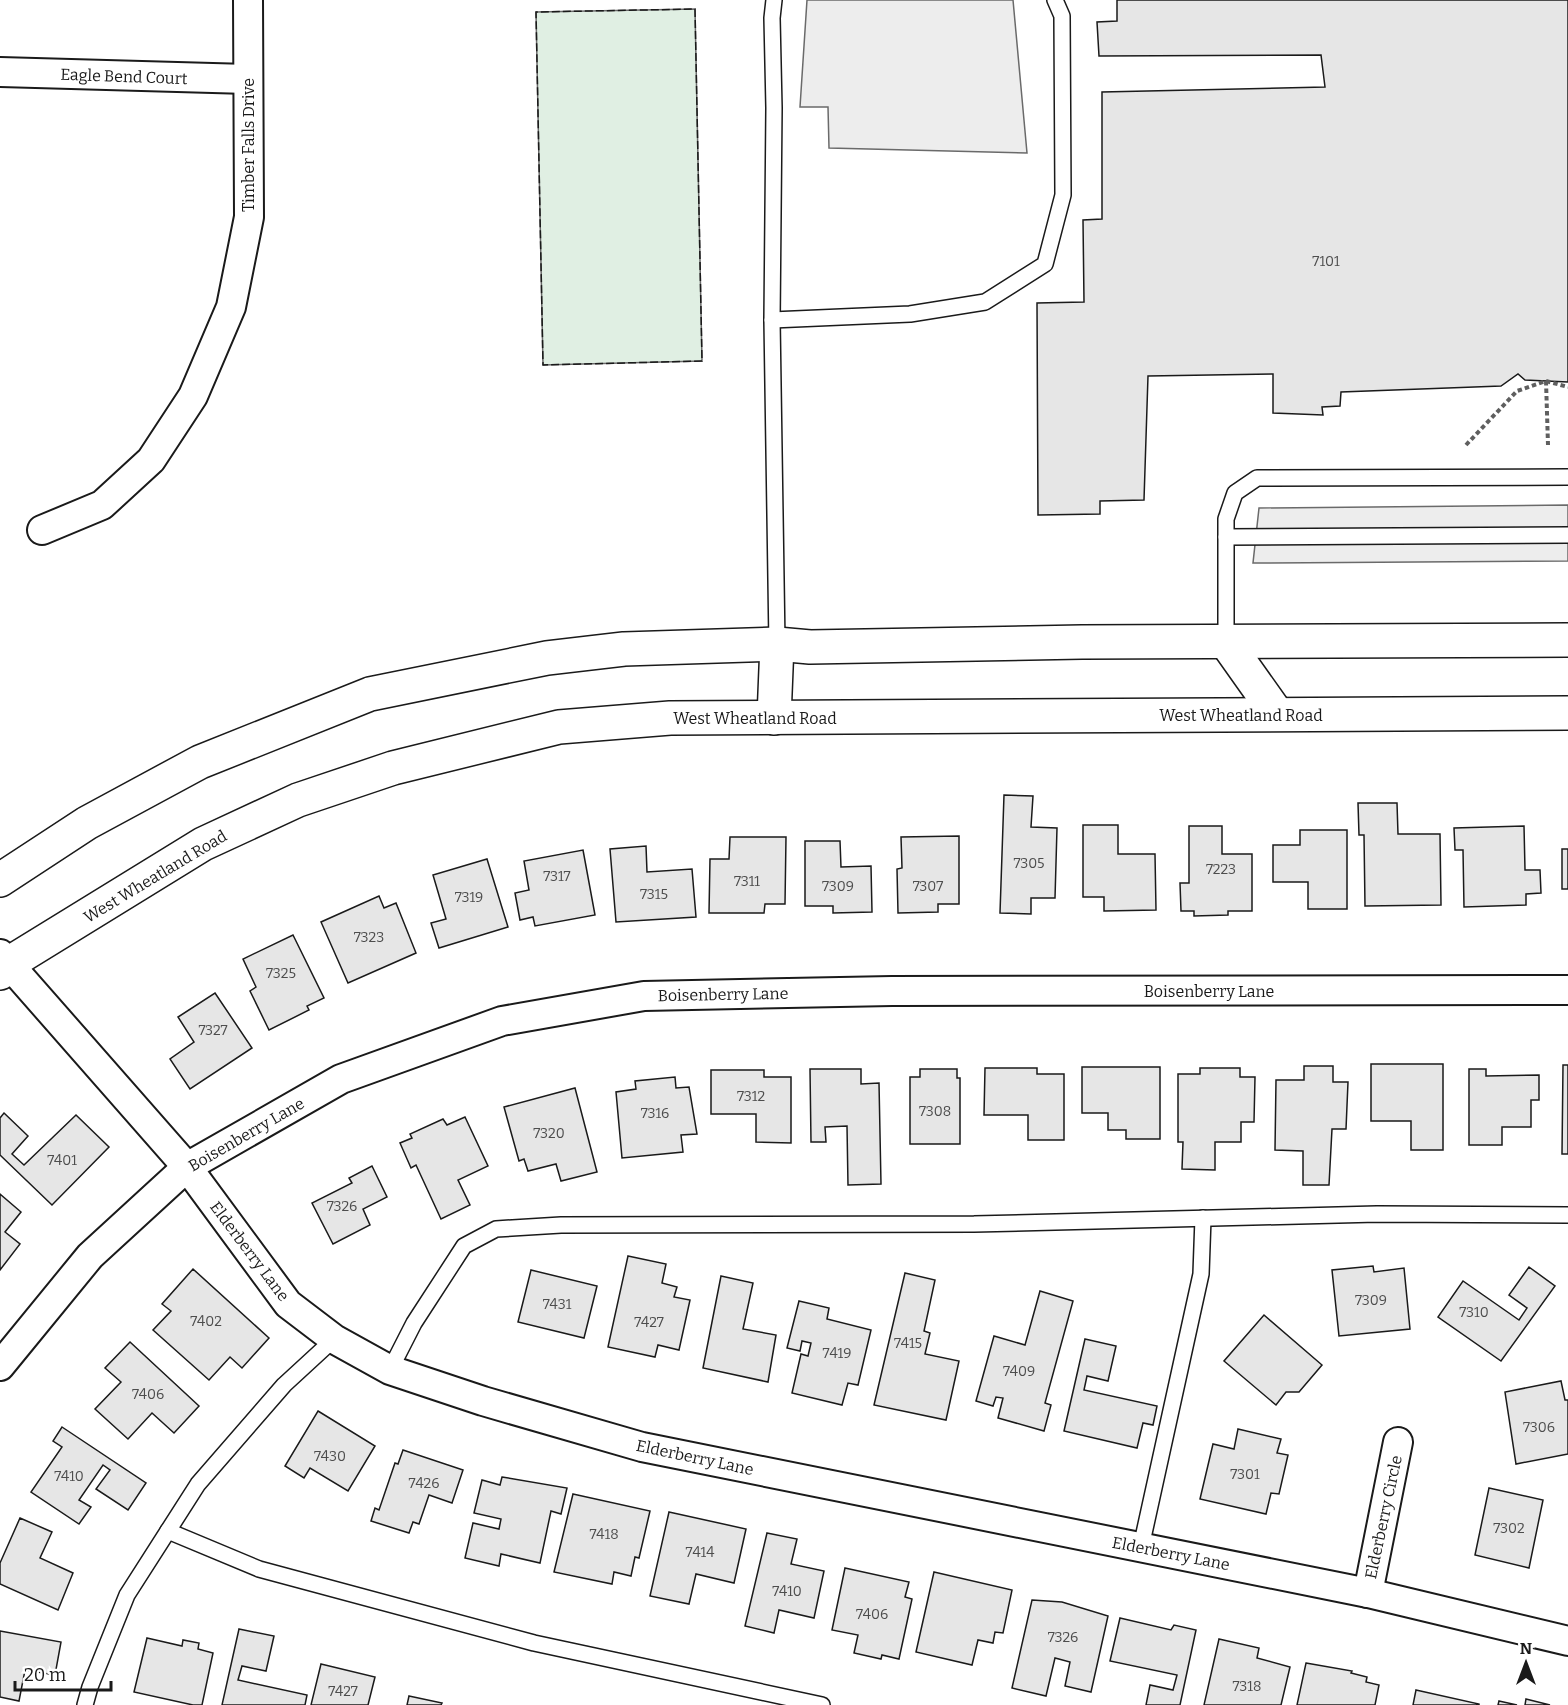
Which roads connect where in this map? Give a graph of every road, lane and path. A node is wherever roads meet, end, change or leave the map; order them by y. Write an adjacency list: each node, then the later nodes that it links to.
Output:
1 (248, 0): 5 (street, Timber Falls Drive)
2 (774, 0): 6 (lane)
3 (1055, 0): 6 (lane)
4 (0, 72): 5 (street, Eagle Bend Court)
5 (248, 79): 12 (street, Timber Falls Drive)
6 (772, 320): 17 (lane)
7 (1546, 381): 8 (path); 9 (path); 10 (path)
8 (1568, 387)
9 (1466, 445)
10 (1548, 445)
11 (1568, 477): 14 (lane)
12 (42, 530)
13 (1568, 536): 14 (lane)
14 (1226, 537): 16 (lane)
15 (1568, 639): 16 (main road)
16 (1226, 642): 17 (main road); 19 (main road)
17 (777, 645): 20 (main road); 21 (main road)
18 (1568, 713): 19 (main road, West Wheatland Road)
19 (1277, 714): 20 (main road, West Wheatland Road)
20 (774, 718): 22 (main road, West Wheatland Road)
21 (0, 880)
22 (3, 964): 24 (street, Elderberry Lane)
23 (1568, 990): 24 (street, Boisenberry Lane)
24 (187, 1167): 27 (street, Elderberry Lane); 28 (street, Boisenberry Lane)
25 (1568, 1215): 26 (lane)
26 (1203, 1218): 29 (lane); 32 (lane)
27 (334, 1340): 29 (street, Elderberry Lane); 31 (lane)
28 (0, 1366)
29 (390, 1370): 32 (street, Elderberry Lane)
30 (1398, 1442): 33 (street, Elderberry Circle)
31 (168, 1531): 35 (lane); 36 (lane)
32 (1141, 1547): 33 (street, Elderberry Lane)
33 (1368, 1593): 34 (street, Elderberry Lane)
34 (1568, 1641)
35 (85, 1705)
36 (822, 1705)

